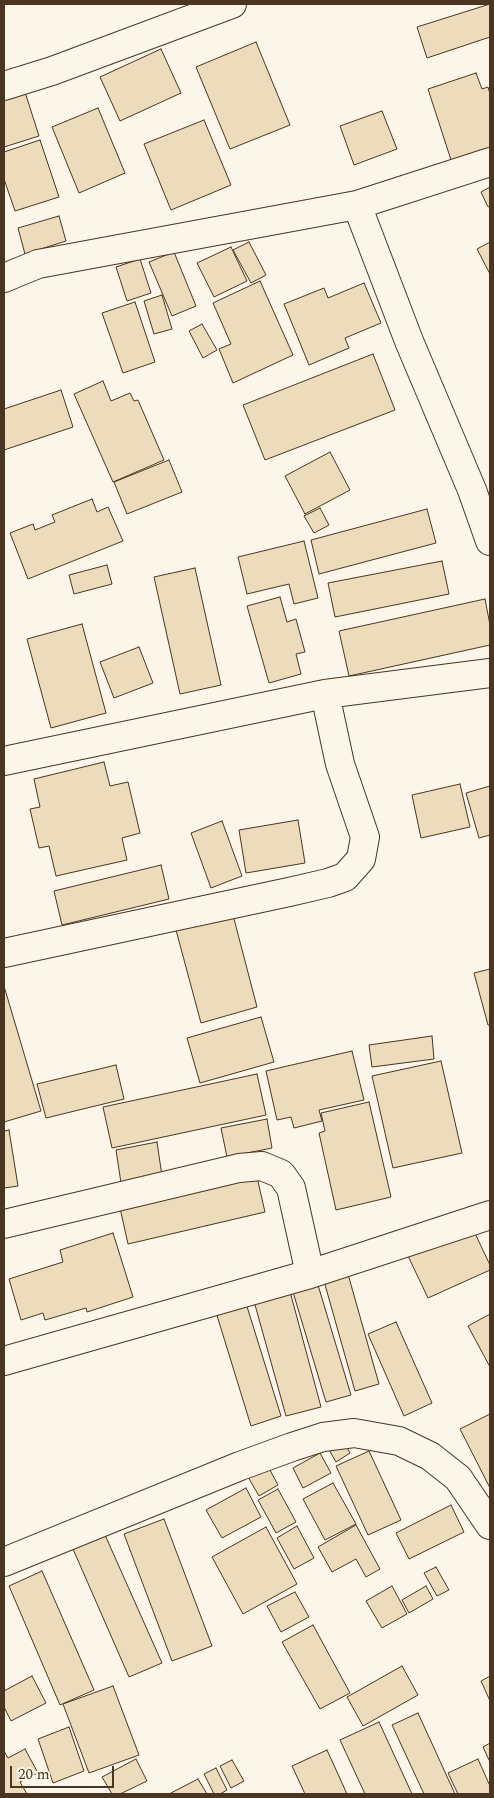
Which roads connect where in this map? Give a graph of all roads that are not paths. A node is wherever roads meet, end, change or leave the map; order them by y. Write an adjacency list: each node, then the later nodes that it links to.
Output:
1 (232, 4): 2 (street)
2 (4, 86)
3 (490, 162): 4 (street)
4 (357, 205): 5 (street); 6 (street)
5 (4, 278)
6 (490, 541)
7 (490, 673): 8 (street)
8 (325, 694): 9 (street); 10 (street)
9 (4, 761)
10 (4, 954)
11 (490, 1215): 13 (street)
12 (4, 1224): 13 (street)
13 (310, 1274): 14 (street)
14 (4, 1361)
15 (490, 1525): 16 (street)
16 (4, 1562)

